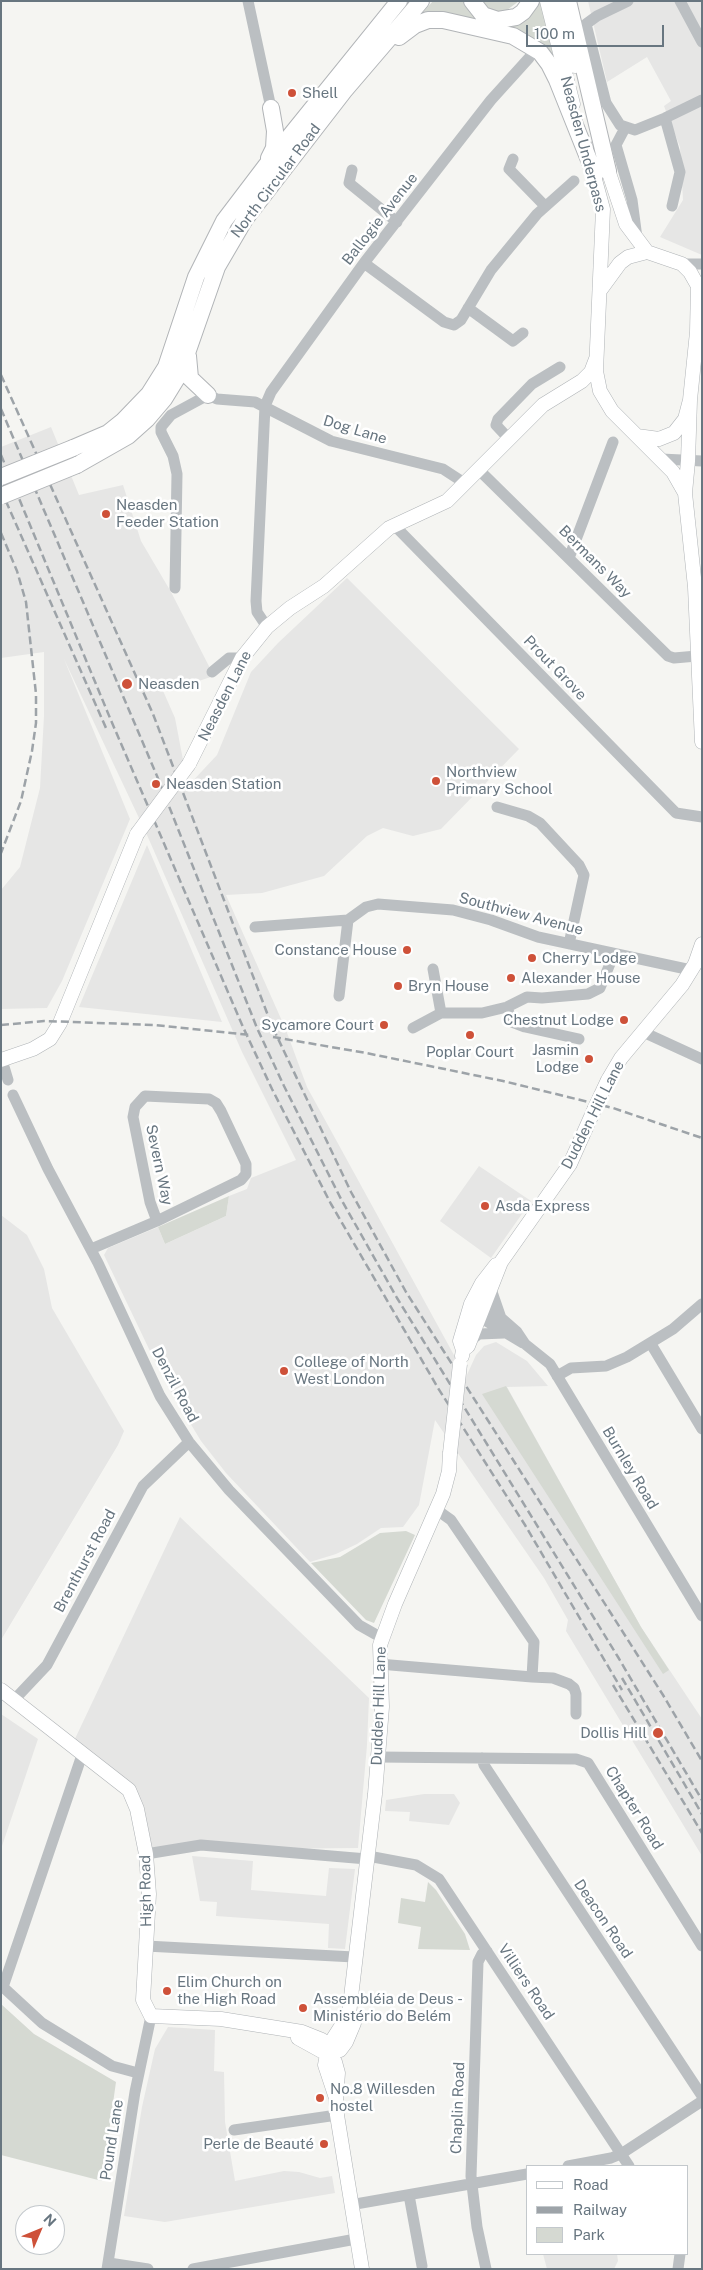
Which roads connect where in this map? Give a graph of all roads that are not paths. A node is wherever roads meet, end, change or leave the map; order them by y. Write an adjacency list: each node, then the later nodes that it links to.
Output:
1 (399, 1): 17 (highway, North Circular Road)
2 (421, 1): 13 (highway, North Circular Road)
3 (472, 1): 4 (highway)
4 (531, 1)
5 (547, 1): 22 (main road, Neasden Underpass)
6 (559, 1): 22 (main road, Neasden Underpass)
7 (568, 1): 22 (highway)
8 (628, 1): 18 (street)
9 (680, 1): 11 (street)
10 (252, 2): 15 (street)
11 (702, 42)
12 (529, 58): 26 (street, Ballogie Avenue)
13 (344, 91): 22 (highway); 37 (highway, North Circular Road)
14 (702, 100): 16 (street)
15 (271, 108): 17 (highway); 20 (highway)
16 (665, 118): 18 (street); 25 (street)
17 (301, 123): 20 (highway, North Circular Road)
18 (625, 128): 27 (street)
19 (513, 159): 24 (street)
20 (264, 167): 51 (highway, North Circular Road, bridge)
21 (352, 170): 26 (street)
22 (601, 173): 27 (main road, Neasden Underpass); 33 (main road, Neasden Underpass)
23 (574, 181): 24 (street)
24 (544, 206): 34 (street)
25 (672, 206)
26 (397, 222): 29 (street, Ballogie Avenue)
27 (636, 238): 28 (main road, Neasden Underpass)
28 (647, 252): 30 (main road); 33 (main road)
29 (364, 263): 34 (street); 43 (street, Ballogie Avenue)
30 (682, 264): 31 (street); 32 (main road)
31 (702, 264)
32 (700, 283): 35 (main road)
33 (601, 289): 38 (main road, Neasden Underpass)
34 (468, 308): 36 (street)
35 (699, 333): 42 (main road)
36 (523, 334)
37 (188, 354): 41 (highway); 54 (highway, North Circular Road, bridge)
38 (596, 359): 40 (main road, Neasden Lane); 44 (main road, Neasden Underpass)
39 (560, 367): 46 (street)
40 (570, 388): 44 (main road); 46 (main road, Neasden Lane)
41 (208, 395): 43 (street, Dog Lane); 58 (street)
42 (690, 400): 45 (main road); 49 (main road)
43 (265, 406): 52 (street, Dog Lane); 59 (street)
44 (612, 411): 45 (main road)
45 (637, 436): 48 (main road)
46 (510, 439): 50 (main road, Neasden Lane)
47 (613, 442): 56 (street)
48 (661, 459): 49 (street); 53 (main road)
49 (695, 461): 53 (main road)
50 (479, 470): 52 (main road, Neasden Lane); 56 (street, Bermans Way)
51 (1, 477)
52 (466, 484): 55 (main road, Neasden Lane)
53 (685, 493): 57 (main road)
54 (1, 496)
55 (394, 525): 59 (main road, Neasden Lane); 66 (street, Prout Grove)
56 (569, 558): 60 (street, Bermans Way)
57 (698, 586): 60 (main road)
58 (175, 588)
59 (267, 627): 61 (main road, Neasden Lane)
60 (697, 656): 63 (main road)
61 (242, 658): 62 (street); 81 (main road, Neasden Lane, bridge)
62 (212, 672)
63 (700, 699): 64 (main road)
64 (702, 742)
65 (497, 808): 69 (street)
66 (702, 817)
67 (348, 920): 68 (street); 69 (street, Southview Avenue); 74 (street)
68 (255, 927)
69 (569, 944): 71 (street, Southview Avenue)
70 (702, 944): 73 (main road, Dudden Hill Lane)
71 (614, 954): 73 (street, Southview Avenue); 75 (street)
72 (433, 969): 76 (street)
73 (691, 970): 78 (main road, Dudden Hill Lane)
74 (339, 996)
75 (508, 1007): 76 (street); 79 (street)
76 (441, 1013): 77 (street)
77 (413, 1028)
78 (643, 1032): 80 (street); 86 (main road, Dudden Hill Lane, bridge)
79 (579, 1039)
80 (702, 1059)
81 (2, 1060): 82 (street)
82 (8, 1080)
83 (13, 1095): 85 (street, Denzil Road)
84 (157, 1221): 84 (street, Severn Way); 85 (street)
85 (91, 1249): 97 (street, Denzil Road)
86 (501, 1262): 87 (main road, Dudden Hill Lane); 89 (main road, Dudden Hill Lane)
87 (491, 1289): 89 (main road, Dudden Hill Lane); 90 (street, Burnley Road)
88 (702, 1304): 93 (street)
89 (478, 1312): 90 (street, Burnley Road); 91 (street, Burnley Road); 94 (main road, Dudden Hill Lane)
90 (501, 1318): 92 (street, Burnley Road)
91 (504, 1333): 92 (street, Burnley Road); 94 (street)
92 (524, 1344): 95 (street, Burnley Road)
93 (651, 1344): 95 (street); 96 (street)
94 (464, 1351): 98 (main road, Dudden Hill Lane, bridge)
95 (557, 1376): 99 (street, Burnley Road)
96 (702, 1429)
97 (190, 1442): 100 (street, Denzil Road); 104 (street, Brenthurst Road)
98 (437, 1510): 100 (main road, Dudden Hill Lane); 102 (street)
99 (702, 1616)
100 (382, 1638): 101 (main road, Dudden Hill Lane)
101 (379, 1664): 102 (street); 107 (main road, Dudden Hill Lane)
102 (532, 1676): 105 (street)
103 (1, 1690): 104 (main road, High Road)
104 (14, 1700): 106 (main road, High Road)
105 (576, 1714)
106 (82, 1755): 109 (main road, High Road); 117 (street)
107 (378, 1757): 108 (street, Chapter Road); 110 (main road, Dudden Hill Lane)
108 (482, 1758): 112 (street, Chapter Road); 118 (street, Deacon Road)
109 (146, 1854): 110 (street, Villiers Road); 111 (main road, High Road)
110 (367, 1858): 113 (street, Villiers Road); 114 (main road, Dudden Hill Lane)
111 (146, 1946): 114 (street); 115 (main road, High Road)
112 (702, 1946)
113 (487, 1951): 122 (street, Villiers Road); 126 (street, Chaplin Road)
114 (354, 1957): 116 (main road, Dudden Hill Lane)
115 (151, 2016): 116 (main road); 117 (street, Pound Lane)
116 (327, 2054): 120 (main road)
117 (138, 2073): 131 (street, Pound Lane)
118 (702, 2096)
119 (702, 2101): 122 (street)
120 (337, 2115): 121 (street); 128 (main road)
121 (234, 2130)
122 (621, 2154): 123 (street); 124 (street, Villiers Road)
123 (573, 2165)
124 (628, 2165)
125 (526, 2174): 126 (street)
126 (472, 2183): 127 (street); 136 (street, Chaplin Road)
127 (409, 2194): 128 (street); 132 (street)
128 (350, 2205): 129 (main road)
129 (356, 2239): 134 (street); 135 (main road)
130 (680, 2255): 137 (street)
131 (108, 2266): 133 (street)
132 (422, 2266)
133 (148, 2269)
134 (193, 2269)
135 (362, 2269)
136 (486, 2269)
137 (678, 2269)

